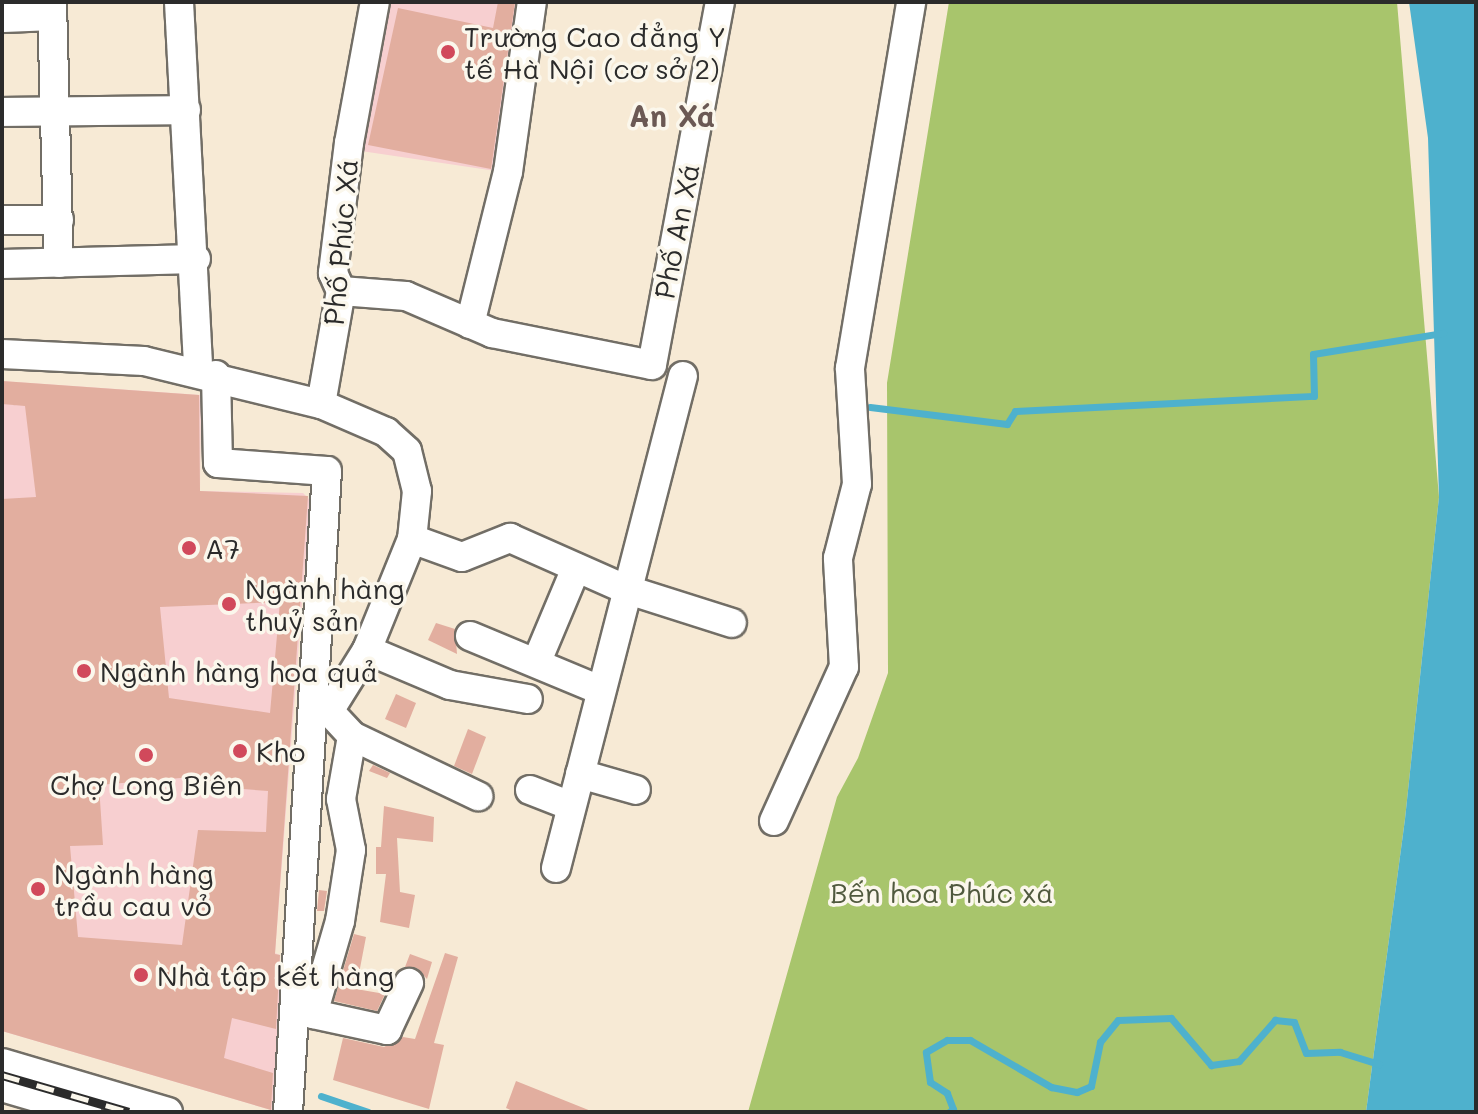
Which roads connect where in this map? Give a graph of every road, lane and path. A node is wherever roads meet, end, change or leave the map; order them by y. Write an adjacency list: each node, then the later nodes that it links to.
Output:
1 (179, 2): 8 (street)
2 (375, 2): 16 (street, Phố Phúc Xá)
3 (532, 2): 17 (street)
4 (720, 2): 17 (street, Phố An Xá)
5 (911, 2): 37 (street)
6 (52, 9): 7 (street); 9 (street)
7 (2, 18)
8 (186, 110): 9 (street); 13 (street)
9 (55, 111): 10 (street); 12 (street)
10 (2, 112)
11 (2, 220): 12 (street)
12 (59, 220): 14 (street)
13 (196, 259): 14 (street); 19 (street)
14 (59, 263): 15 (street)
15 (2, 264)
16 (341, 291): 17 (street); 21 (street, Phố Phúc Xá)
17 (470, 324)
18 (2, 354): 19 (street)
19 (207, 372): 21 (street); 44 (street)
20 (683, 376): 24 (street)
21 (321, 404): 22 (street)
22 (412, 539): 23 (street); 27 (street)
23 (576, 568): 24 (street); 28 (street)
24 (625, 589): 25 (street); 29 (street)
25 (732, 623)
26 (470, 636): 28 (street)
27 (367, 650): 30 (street); 31 (street)
28 (537, 661): 29 (street)
29 (600, 690): 32 (street)
30 (528, 699)
31 (352, 736): 35 (street); 39 (street)
32 (580, 774): 34 (street); 36 (street)
33 (530, 790): 36 (street)
34 (636, 790)
35 (478, 796)
36 (571, 806): 38 (street)
37 (774, 821)
38 (556, 868)
39 (409, 983)
40 (2, 1063): 43 (street)
41 (2, 1087): 42 (street)
42 (87, 1112)
43 (168, 1112)
44 (288, 1112)

